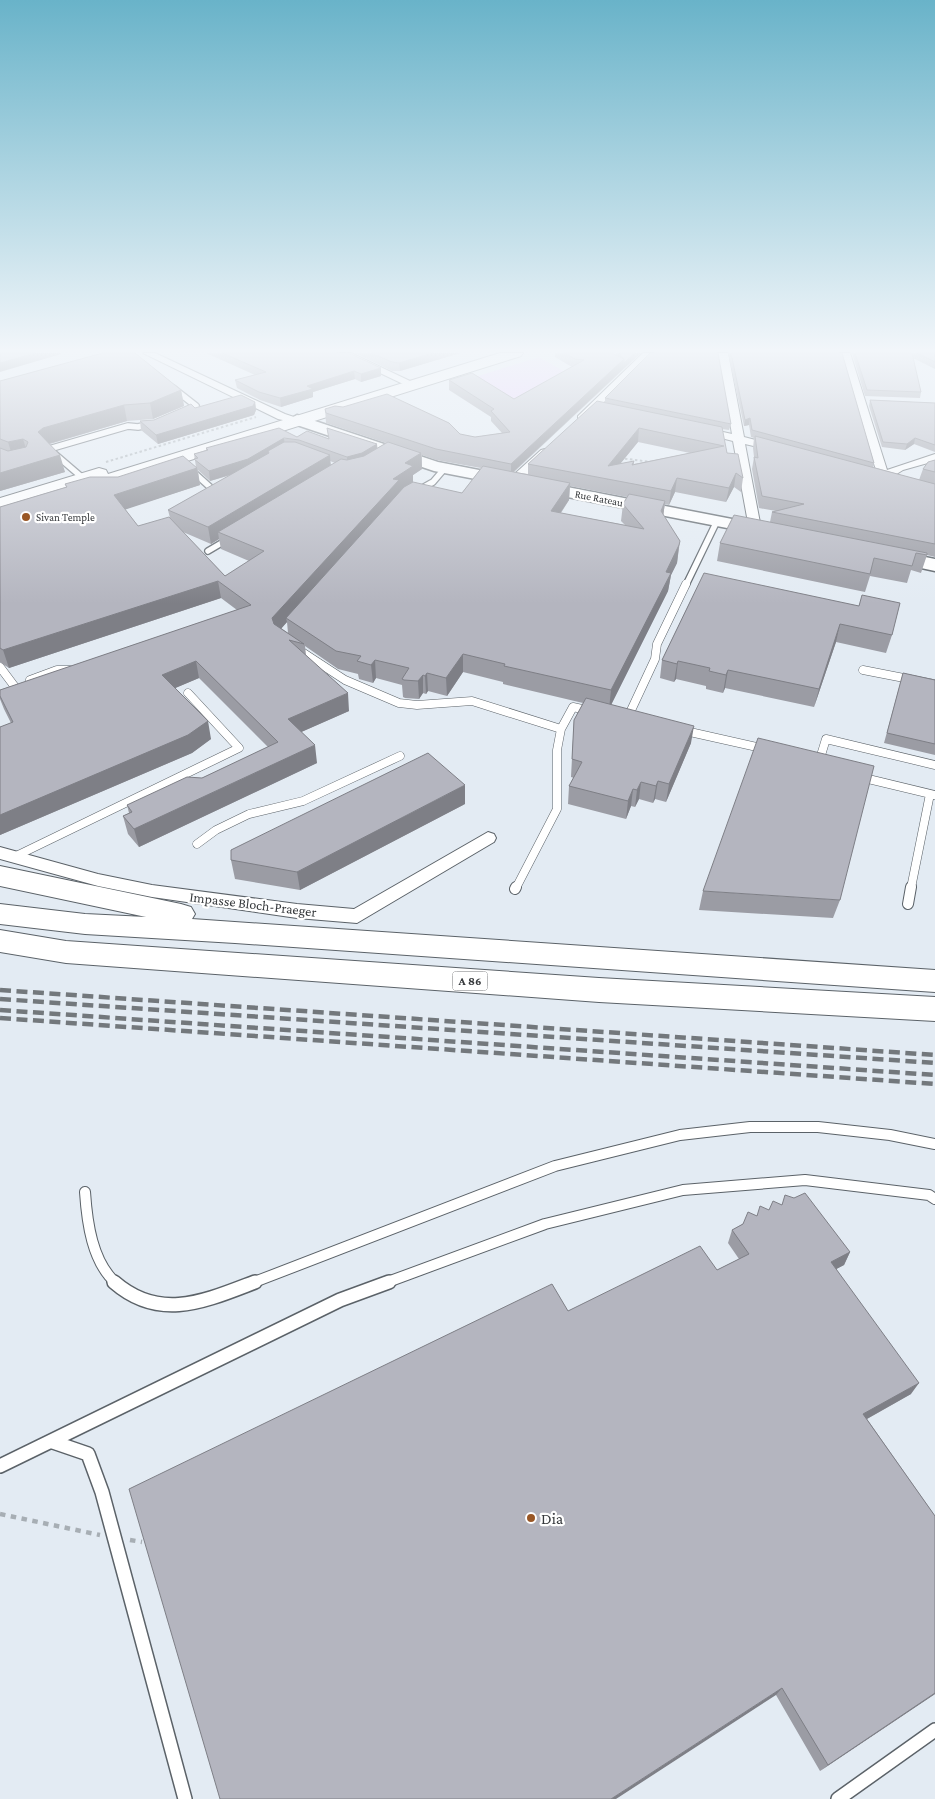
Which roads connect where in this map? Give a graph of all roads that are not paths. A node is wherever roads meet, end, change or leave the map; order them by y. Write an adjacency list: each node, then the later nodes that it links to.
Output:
1 (90, 437): 14 (lane)
2 (223, 437): 14 (main road)
3 (238, 437): 11 (main road)
4 (339, 437): 12 (street, Rue Rateau)
5 (735, 437): 7 (street)
6 (874, 437): 15 (street)
7 (740, 438): 9 (street); 23 (street)
8 (553, 445): 16 (street)
9 (790, 452)
10 (935, 457): 15 (street)
11 (176, 458): 18 (lane); 21 (main road)
12 (445, 468): 16 (street, Rue Rateau); 19 (lane)
13 (865, 472): 15 (street)
14 (80, 475): 20 (main road)
15 (883, 477): 17 (street)
16 (513, 482): 22 (street, Rue Rateau)
17 (900, 482)
18 (211, 488)
19 (410, 495)
20 (0, 504)
21 (0, 514)
22 (717, 521): 23 (street, Rue Rateau); 37 (lane)
23 (755, 528): 24 (street, Rue Rateau)
24 (777, 532)
25 (234, 536): 26 (lane)
26 (208, 551)
27 (879, 553): 28 (street)
28 (935, 565)
29 (288, 642): 39 (lane)
30 (0, 667): 32 (lane)
31 (863, 670): 33 (lane)
32 (75, 671)
33 (935, 684)
34 (188, 693): 49 (lane)
35 (599, 713): 39 (lane)
36 (617, 716): 37 (lane)
37 (626, 718): 38 (lane)
38 (636, 720)
39 (561, 729): 50 (lane)
40 (674, 729): 41 (lane)
41 (772, 750)
42 (400, 756): 48 (lane)
43 (935, 765): 44 (lane)
44 (827, 769)
45 (855, 776): 46 (lane)
46 (932, 794): 51 (lane)
47 (488, 838): 49 (street, Impasse Bloch-Praeger)
48 (198, 844)
49 (4, 862): 53 (main road)
50 (515, 890)
51 (908, 904)
52 (0, 923): 53 (main road, A 86); 54 (main road, A 86)
53 (235, 932): 56 (main road, A 86)
54 (66, 952): 55 (main road); 57 (main road, A 86)
55 (0, 961)
56 (935, 981)
57 (874, 1006): 58 (main road, A 86); 59 (main road)
58 (935, 1009)
59 (935, 1024)
60 (935, 1144): 61 (lane)
61 (84, 1192)
62 (935, 1199): 63 (lane)
63 (53, 1442): 64 (lane); 66 (lane)
64 (0, 1466)
65 (935, 1730): 67 (lane)
66 (186, 1799)
67 (838, 1799)

